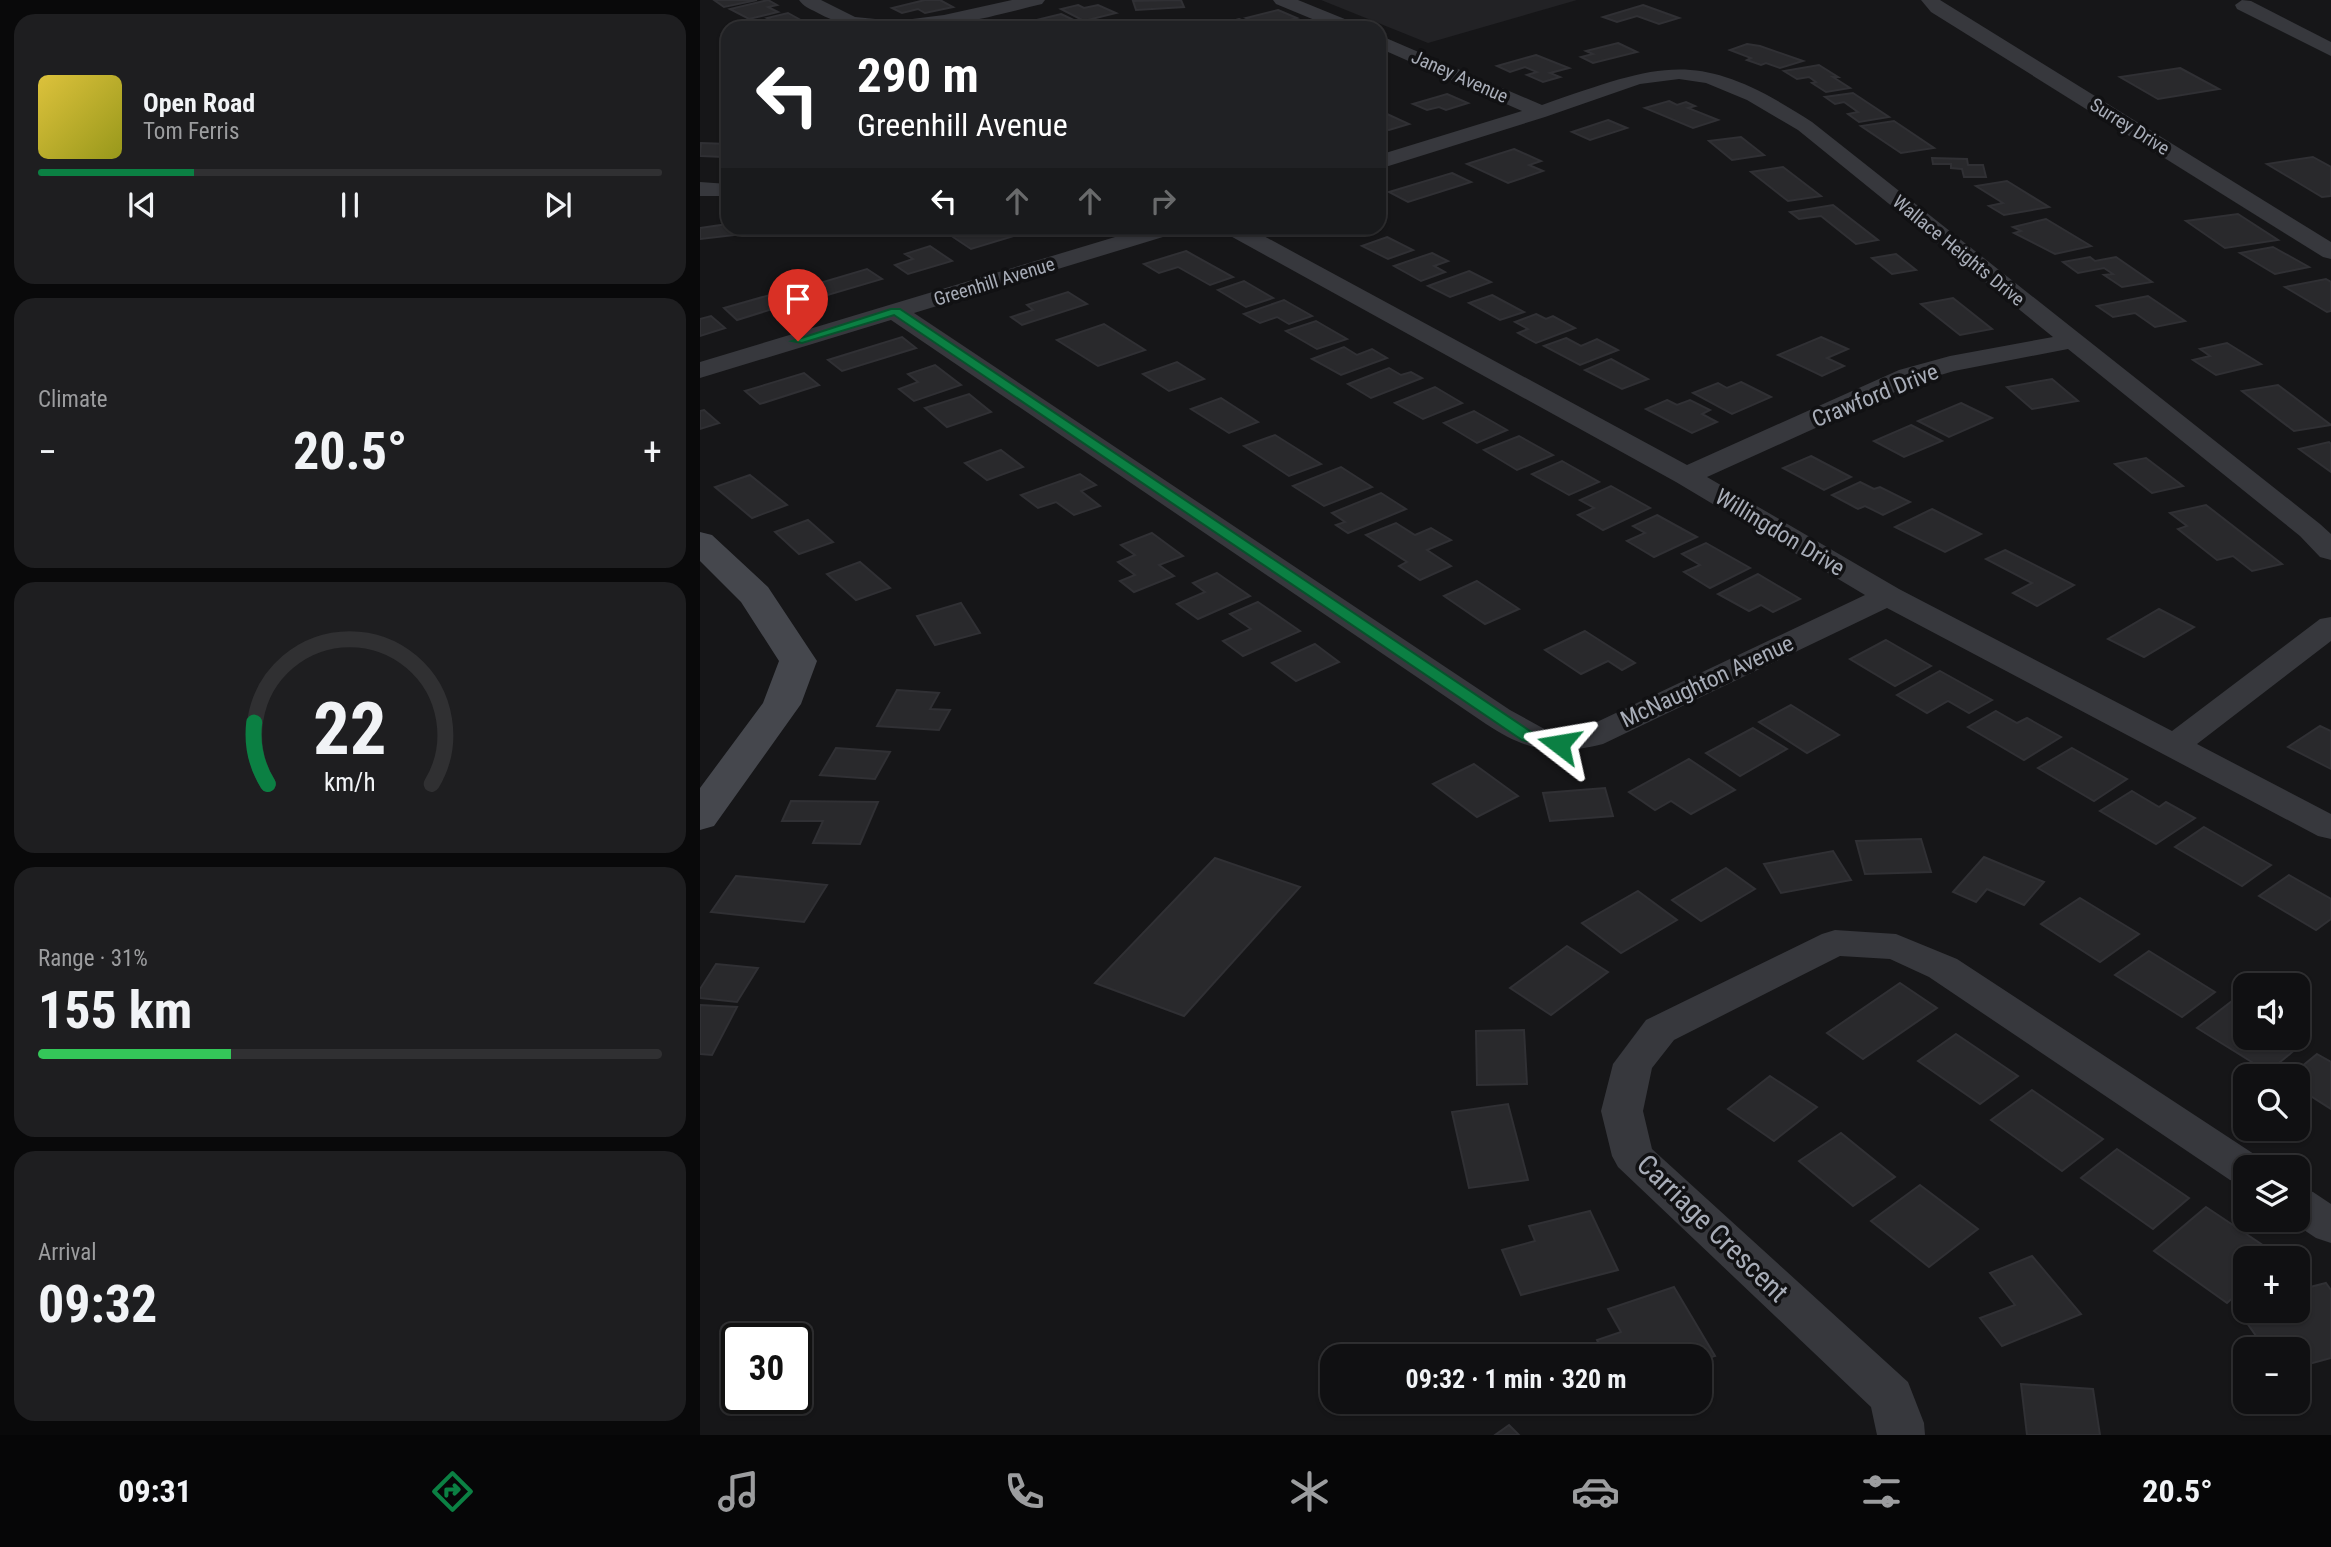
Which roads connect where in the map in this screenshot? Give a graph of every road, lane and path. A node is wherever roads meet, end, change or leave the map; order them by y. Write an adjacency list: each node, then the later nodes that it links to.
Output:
1 (808, 0): 6 (street)
2 (1036, 0): 7 (street)
3 (1282, 0): 8 (street)
4 (1930, 0): 17 (street, Surrey Drive)
5 (2244, 5): 10 (street)
6 (850, 21)
7 (943, 21)
8 (1326, 21)
9 (1386, 44): 11 (street, Janey Avenue)
10 (2331, 50)
11 (1541, 112): 12 (street); 19 (street, Wallace Heights Drive)
12 (1386, 160)
13 (700, 189): 14 (street)
14 (721, 190)
15 (1145, 235): 18 (street, Greenhill Avenue)
16 (1246, 235): 21 (street, Willingdon Drive)
17 (2331, 252)
18 (895, 311): 20 (street, Greenhill Avenue); 24 (street, McNaughton Avenue)
19 (2072, 341): 21 (street, Crawford Drive); 23 (street, Wallace Heights Drive)
20 (700, 370)
21 (1686, 476): 24 (street, Willingdon Drive)
22 (700, 542): 27 (street)
23 (2331, 551)
24 (1888, 596): 26 (street, Willingdon Drive)
25 (2331, 626): 26 (street)
26 (2175, 745): 28 (street, Willingdon Drive)
27 (700, 817)
28 (2331, 828)
29 (2233, 1161): 32 (street, Carriage Crescent)
30 (2310, 1212): 31 (street)
31 (2331, 1226)
32 (1901, 1435)

